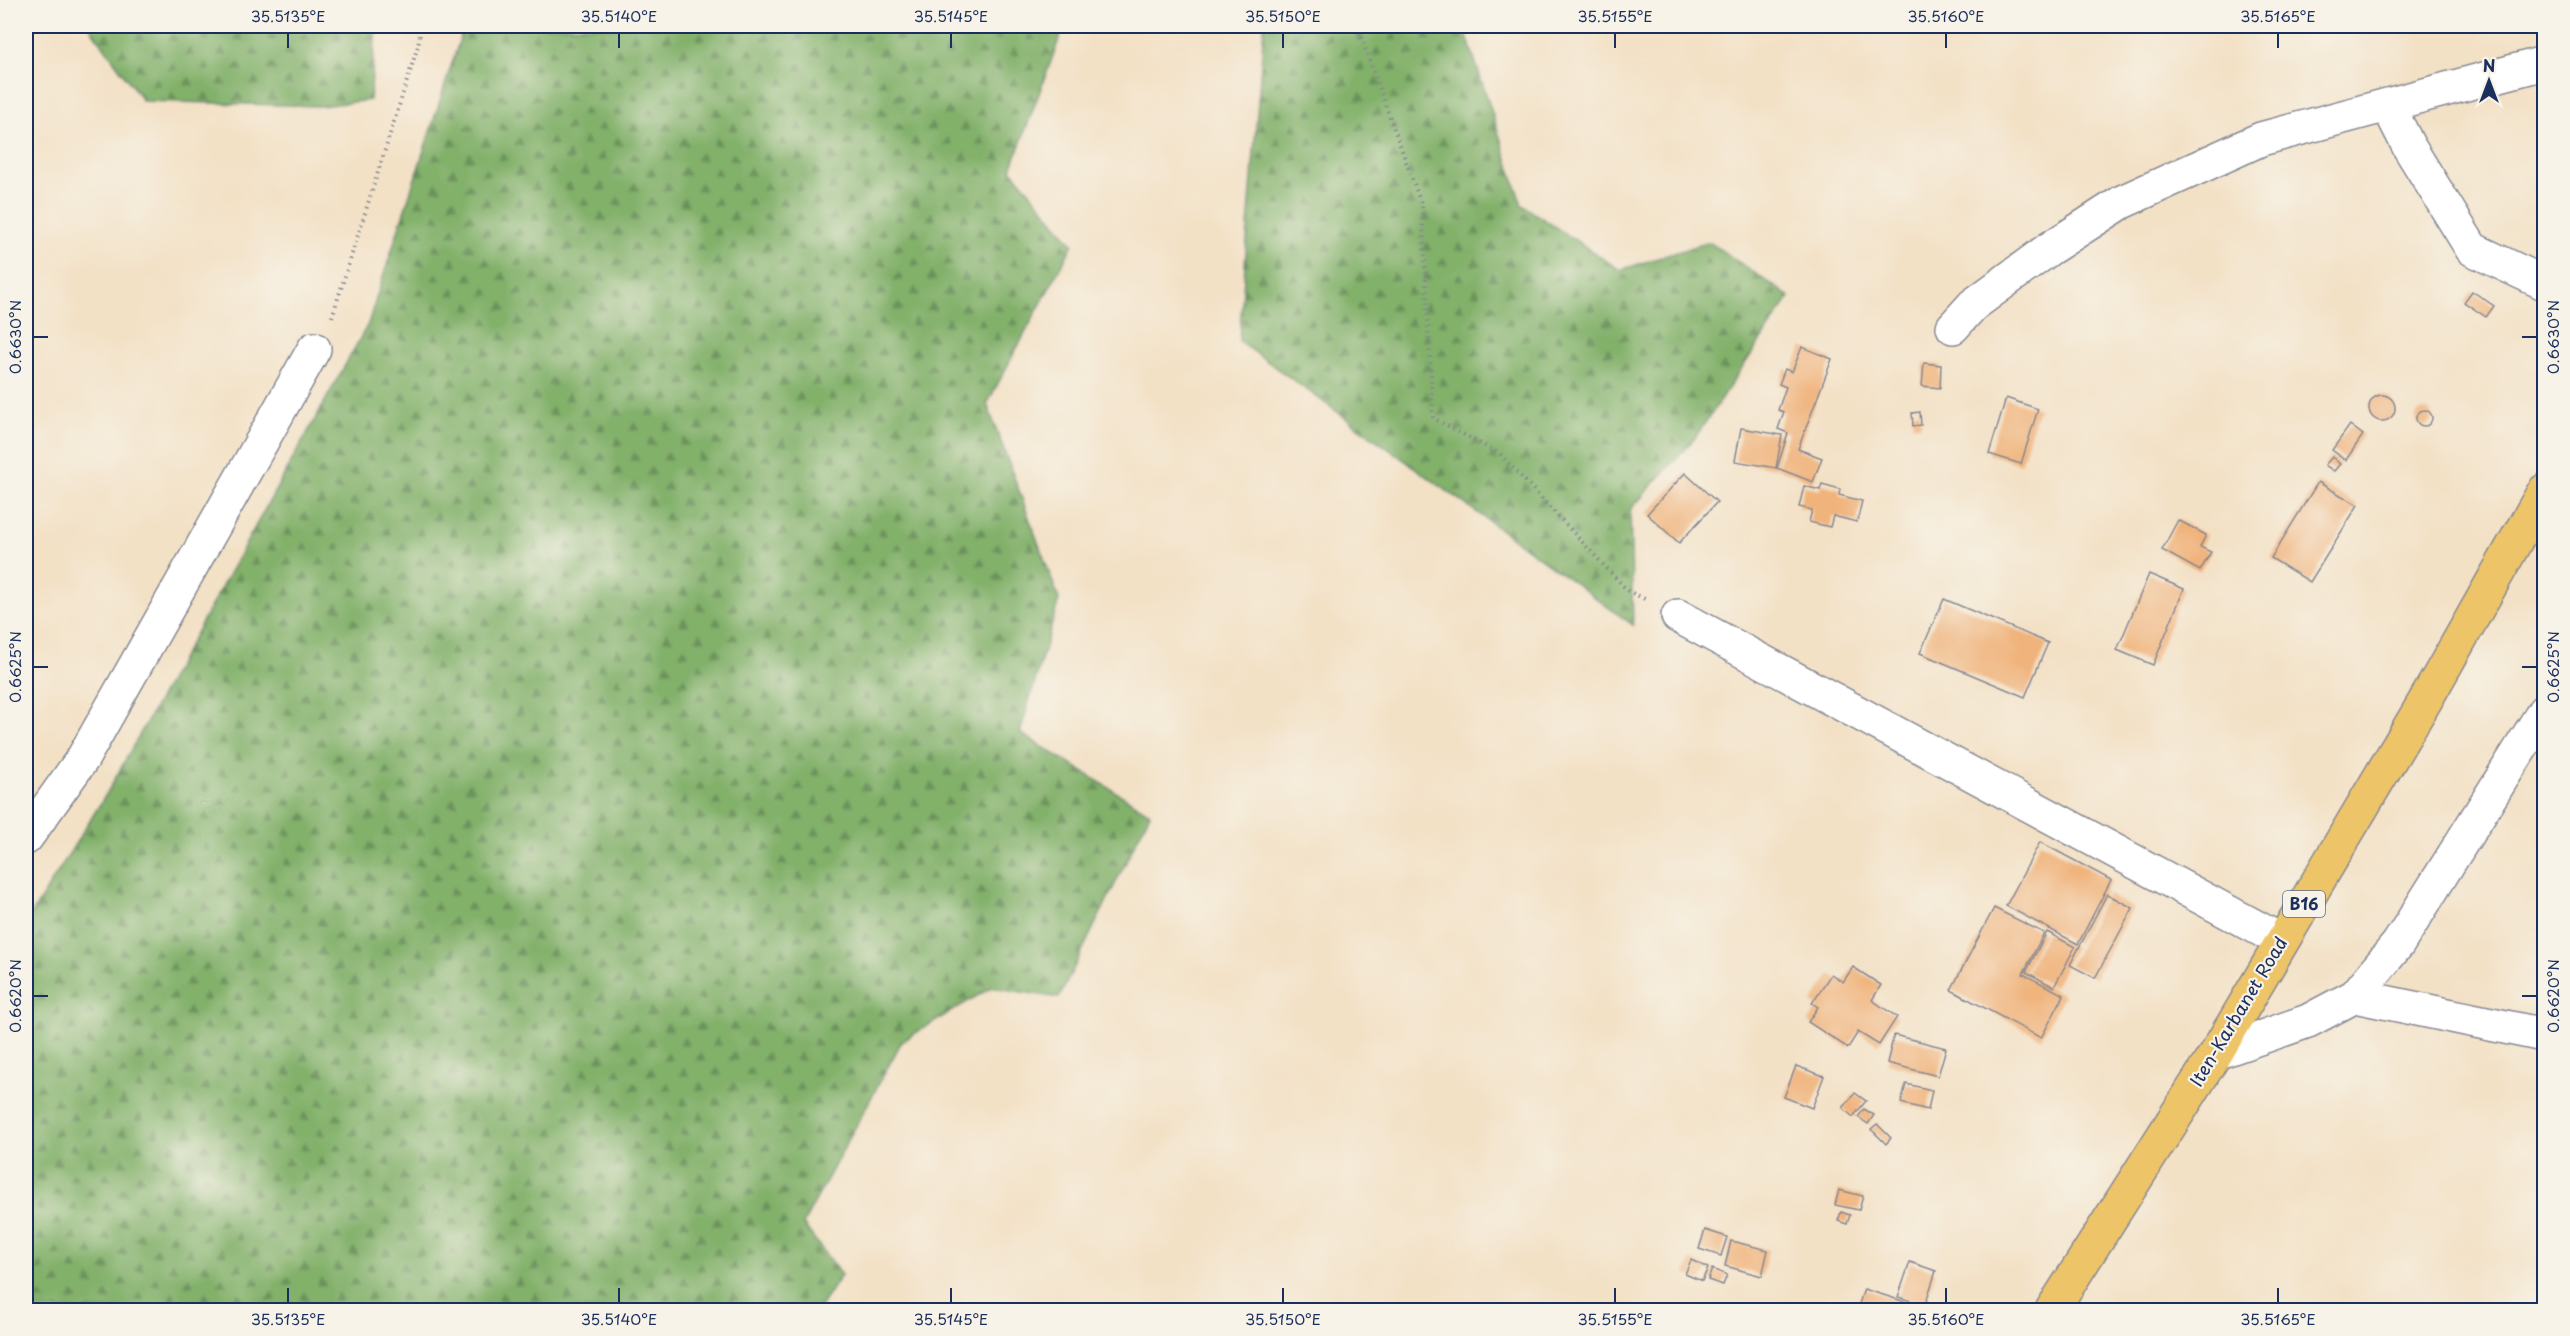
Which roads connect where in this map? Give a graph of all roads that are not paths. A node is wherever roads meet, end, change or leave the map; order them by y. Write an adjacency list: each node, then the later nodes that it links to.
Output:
1 (2544, 63): 2 (street)
2 (2388, 106): 3 (street); 4 (street)
3 (2544, 283)
4 (1953, 327)
5 (314, 349): 9 (street)
6 (2544, 491): 10 (main road, Iten-Karbanet Road / B16)
7 (1678, 616): 10 (street)
8 (2544, 711): 11 (street)
9 (26, 838)
10 (2282, 941): 13 (main road, Iten-Karbanet Road / B16)
11 (2355, 996): 12 (street); 13 (street)
12 (2544, 1035)
13 (2216, 1053): 14 (main road, Iten-Karbanet Road / B16)
14 (2052, 1311)

